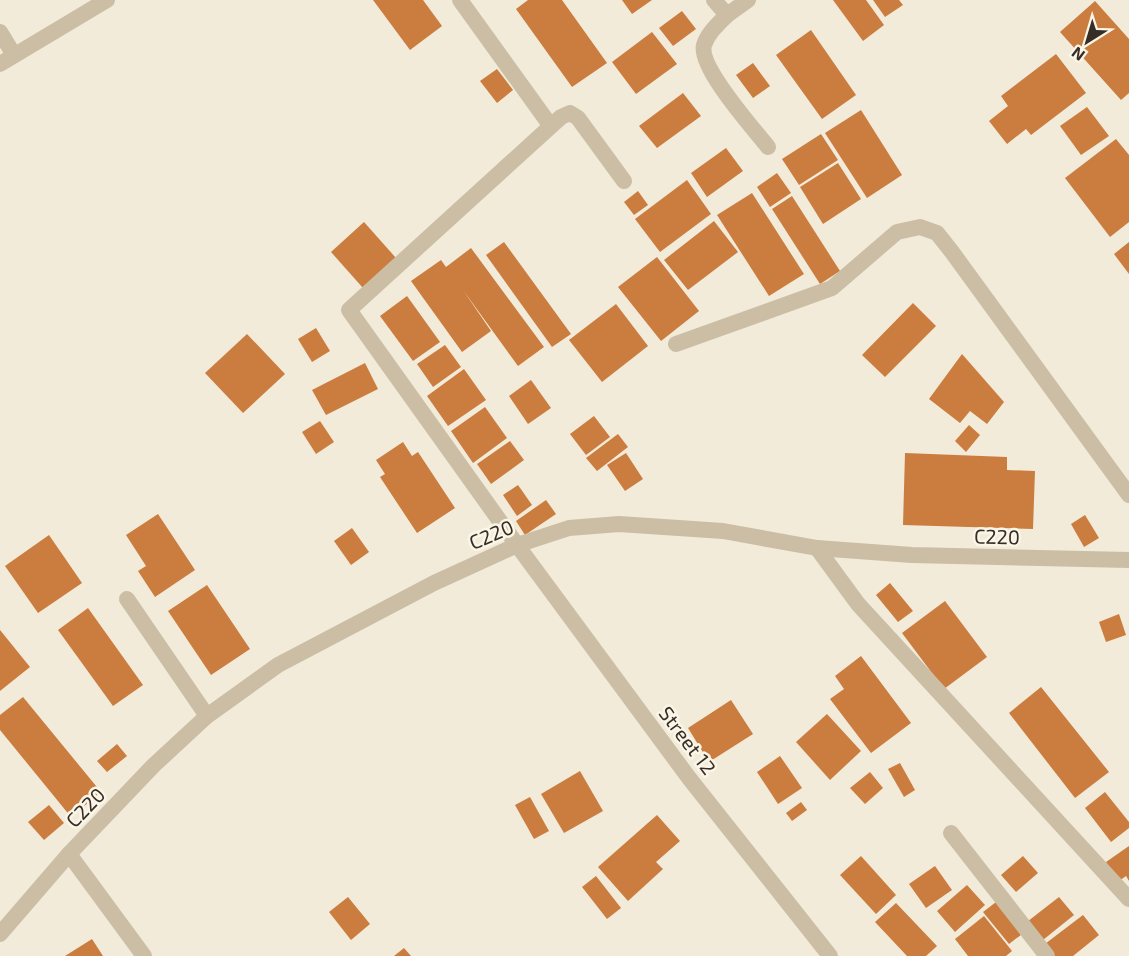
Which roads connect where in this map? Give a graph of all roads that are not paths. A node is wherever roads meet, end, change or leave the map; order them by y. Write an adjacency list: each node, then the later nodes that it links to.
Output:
1 (108, 0): 7 (street)
2 (460, 0): 8 (street)
3 (714, 0): 5 (street)
4 (748, 0): 5 (street)
5 (727, 15): 9 (street)
6 (0, 32): 7 (street)
7 (7, 59)
8 (550, 125): 10 (street); 13 (street, Street 12)
9 (768, 147)
10 (624, 181)
11 (676, 344): 12 (street)
12 (1129, 495)
13 (518, 544): 14 (street, C220); 17 (street, C220); 23 (street, Street 12)
14 (817, 548): 15 (street, C220); 20 (street)
15 (1129, 560)
16 (127, 599): 17 (street)
17 (207, 716): 19 (street, C220)
18 (951, 833): 24 (street)
19 (69, 854): 21 (street, C220); 22 (street)
20 (1129, 899)
21 (1, 930)
22 (144, 956)
23 (830, 956)
24 (1047, 956)

